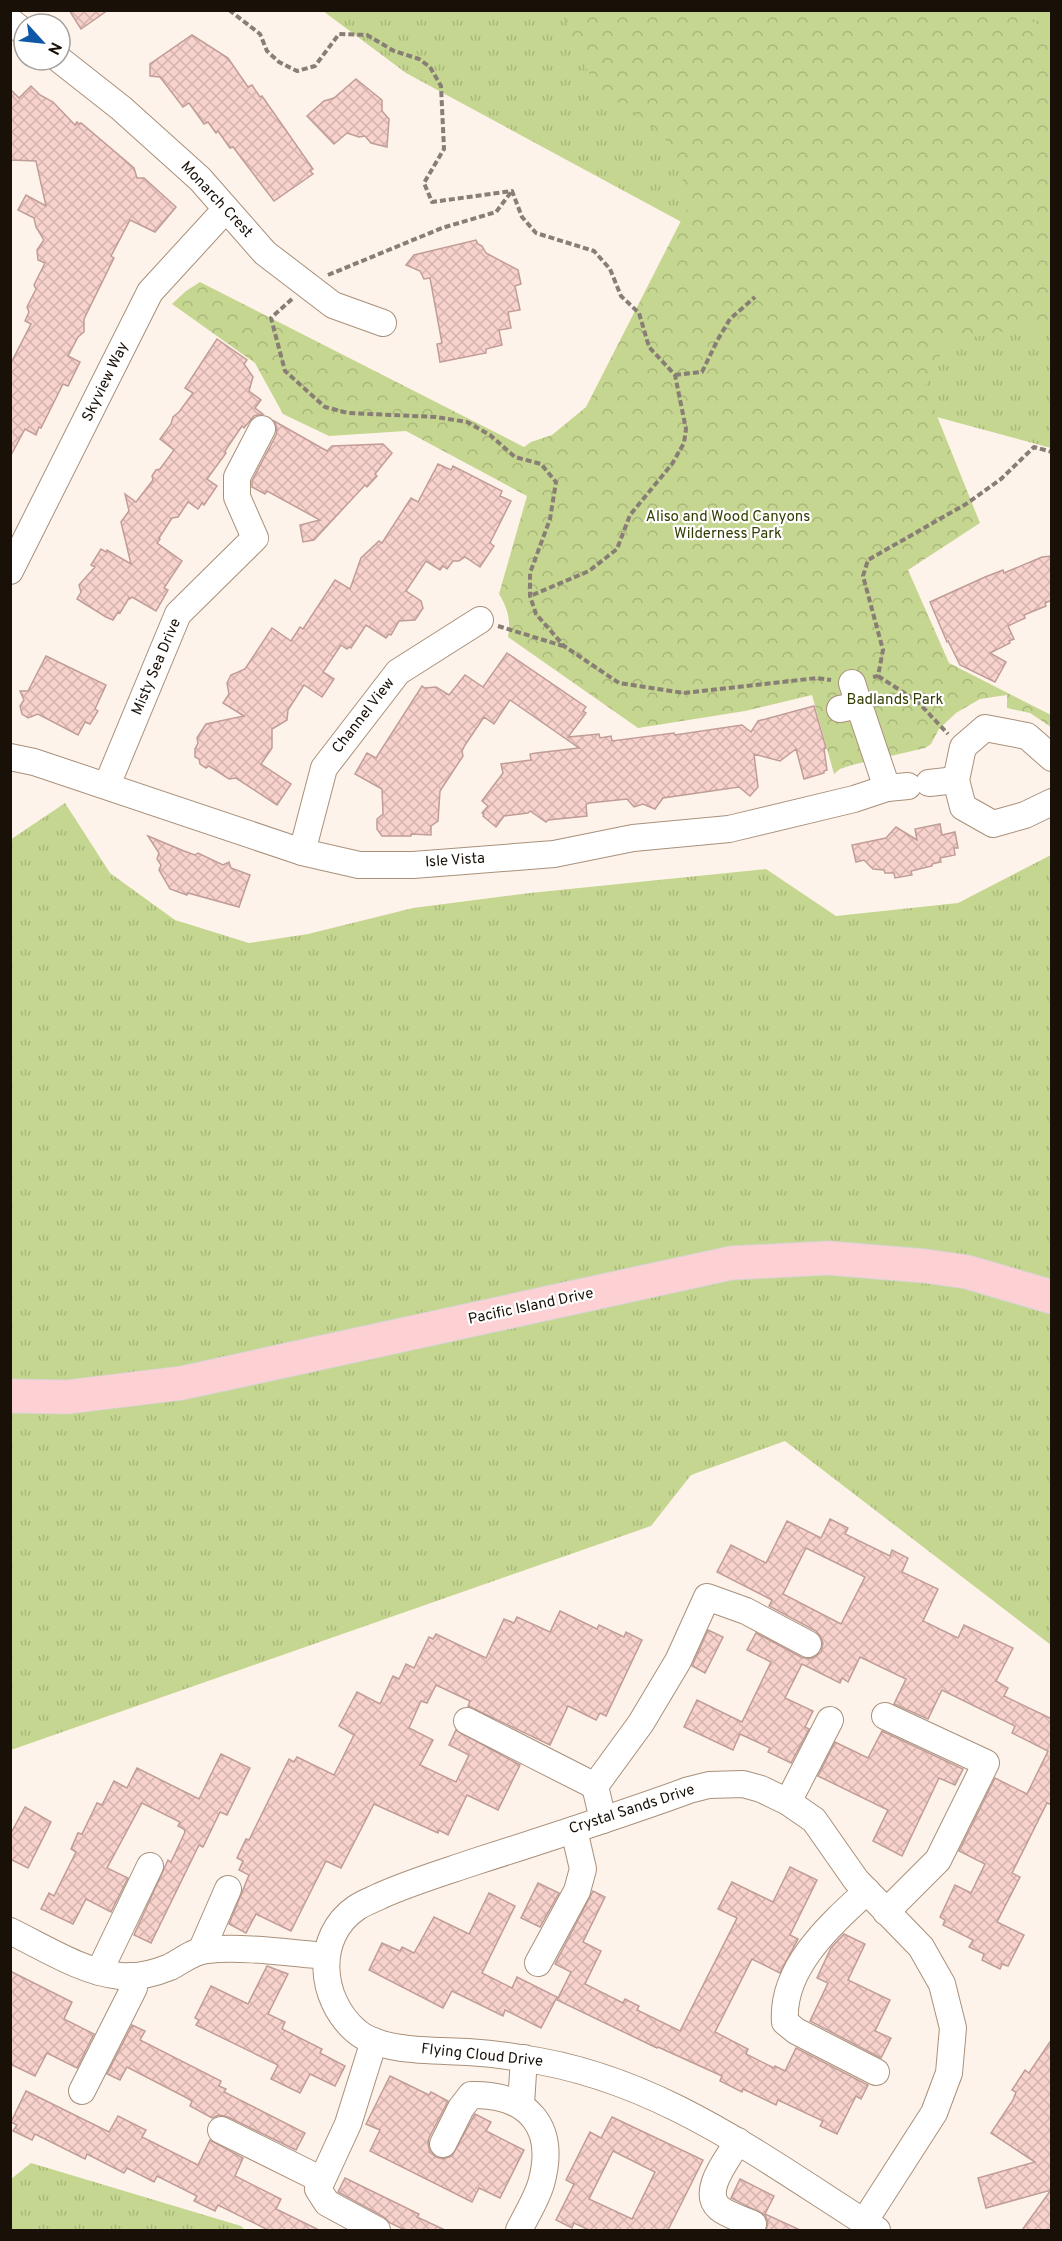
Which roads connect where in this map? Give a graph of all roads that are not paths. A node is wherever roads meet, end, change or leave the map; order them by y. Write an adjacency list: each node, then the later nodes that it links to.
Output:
1 (72, 69): 2 (street, Monarch Crest)
2 (226, 209): 3 (street, Monarch Crest); 5 (street, Skyview Way)
3 (382, 323)
4 (262, 429): 11 (street, Misty Sea Drive)
5 (10, 572)
6 (480, 620): 14 (street, Channel View)
7 (850, 699): 12 (street)
8 (10, 757): 11 (street, Isle Vista)
9 (1052, 758): 10 (street)
10 (956, 780): 12 (street, Isle Vista); 13 (street)
11 (107, 785): 14 (street, Isle Vista)
12 (908, 786): 14 (street, Isle Vista)
13 (1052, 802)
14 (302, 852)
15 (1052, 1297): 16 (main road, Pacific Island Drive)
16 (10, 1396)
17 (808, 1644): 21 (street)
18 (885, 1716): 28 (street)
19 (830, 1720): 22 (street)
20 (467, 1721): 21 (street)
21 (595, 1786): 23 (street)
22 (788, 1802): 23 (street, Crystal Sands Drive); 27 (street, Crystal Sands Drive)
23 (603, 1820): 24 (street, Crystal Sands Drive)
24 (574, 1830): 31 (street, Crystal Sands Drive); 32 (street)
25 (150, 1866): 33 (street)
26 (228, 1889): 30 (street)
27 (867, 1892): 28 (street, Crystal Sands Drive); 38 (street)
28 (886, 1912): 46 (street, Crystal Sands Drive)
29 (10, 1931): 33 (street)
30 (201, 1951): 31 (street); 34 (street)
31 (326, 1956): 35 (street, Crystal Sands Drive)
32 (538, 1963)
33 (99, 1972): 34 (street)
34 (129, 1976): 39 (street)
35 (327, 1983): 36 (street, Flying Cloud Drive)
36 (374, 2041): 37 (street, Flying Cloud Drive); 44 (street)
37 (524, 2058): 40 (street); 42 (street, Flying Cloud Drive)
38 (876, 2072)
39 (82, 2091)
40 (521, 2104): 43 (street); 48 (street)
41 (221, 2130): 44 (street)
42 (738, 2141): 45 (street); 46 (street, Flying Cloud Drive)
43 (443, 2144)
44 (322, 2180): 47 (street)
45 (753, 2224)
46 (871, 2226)
47 (377, 2230)
48 (519, 2230)

